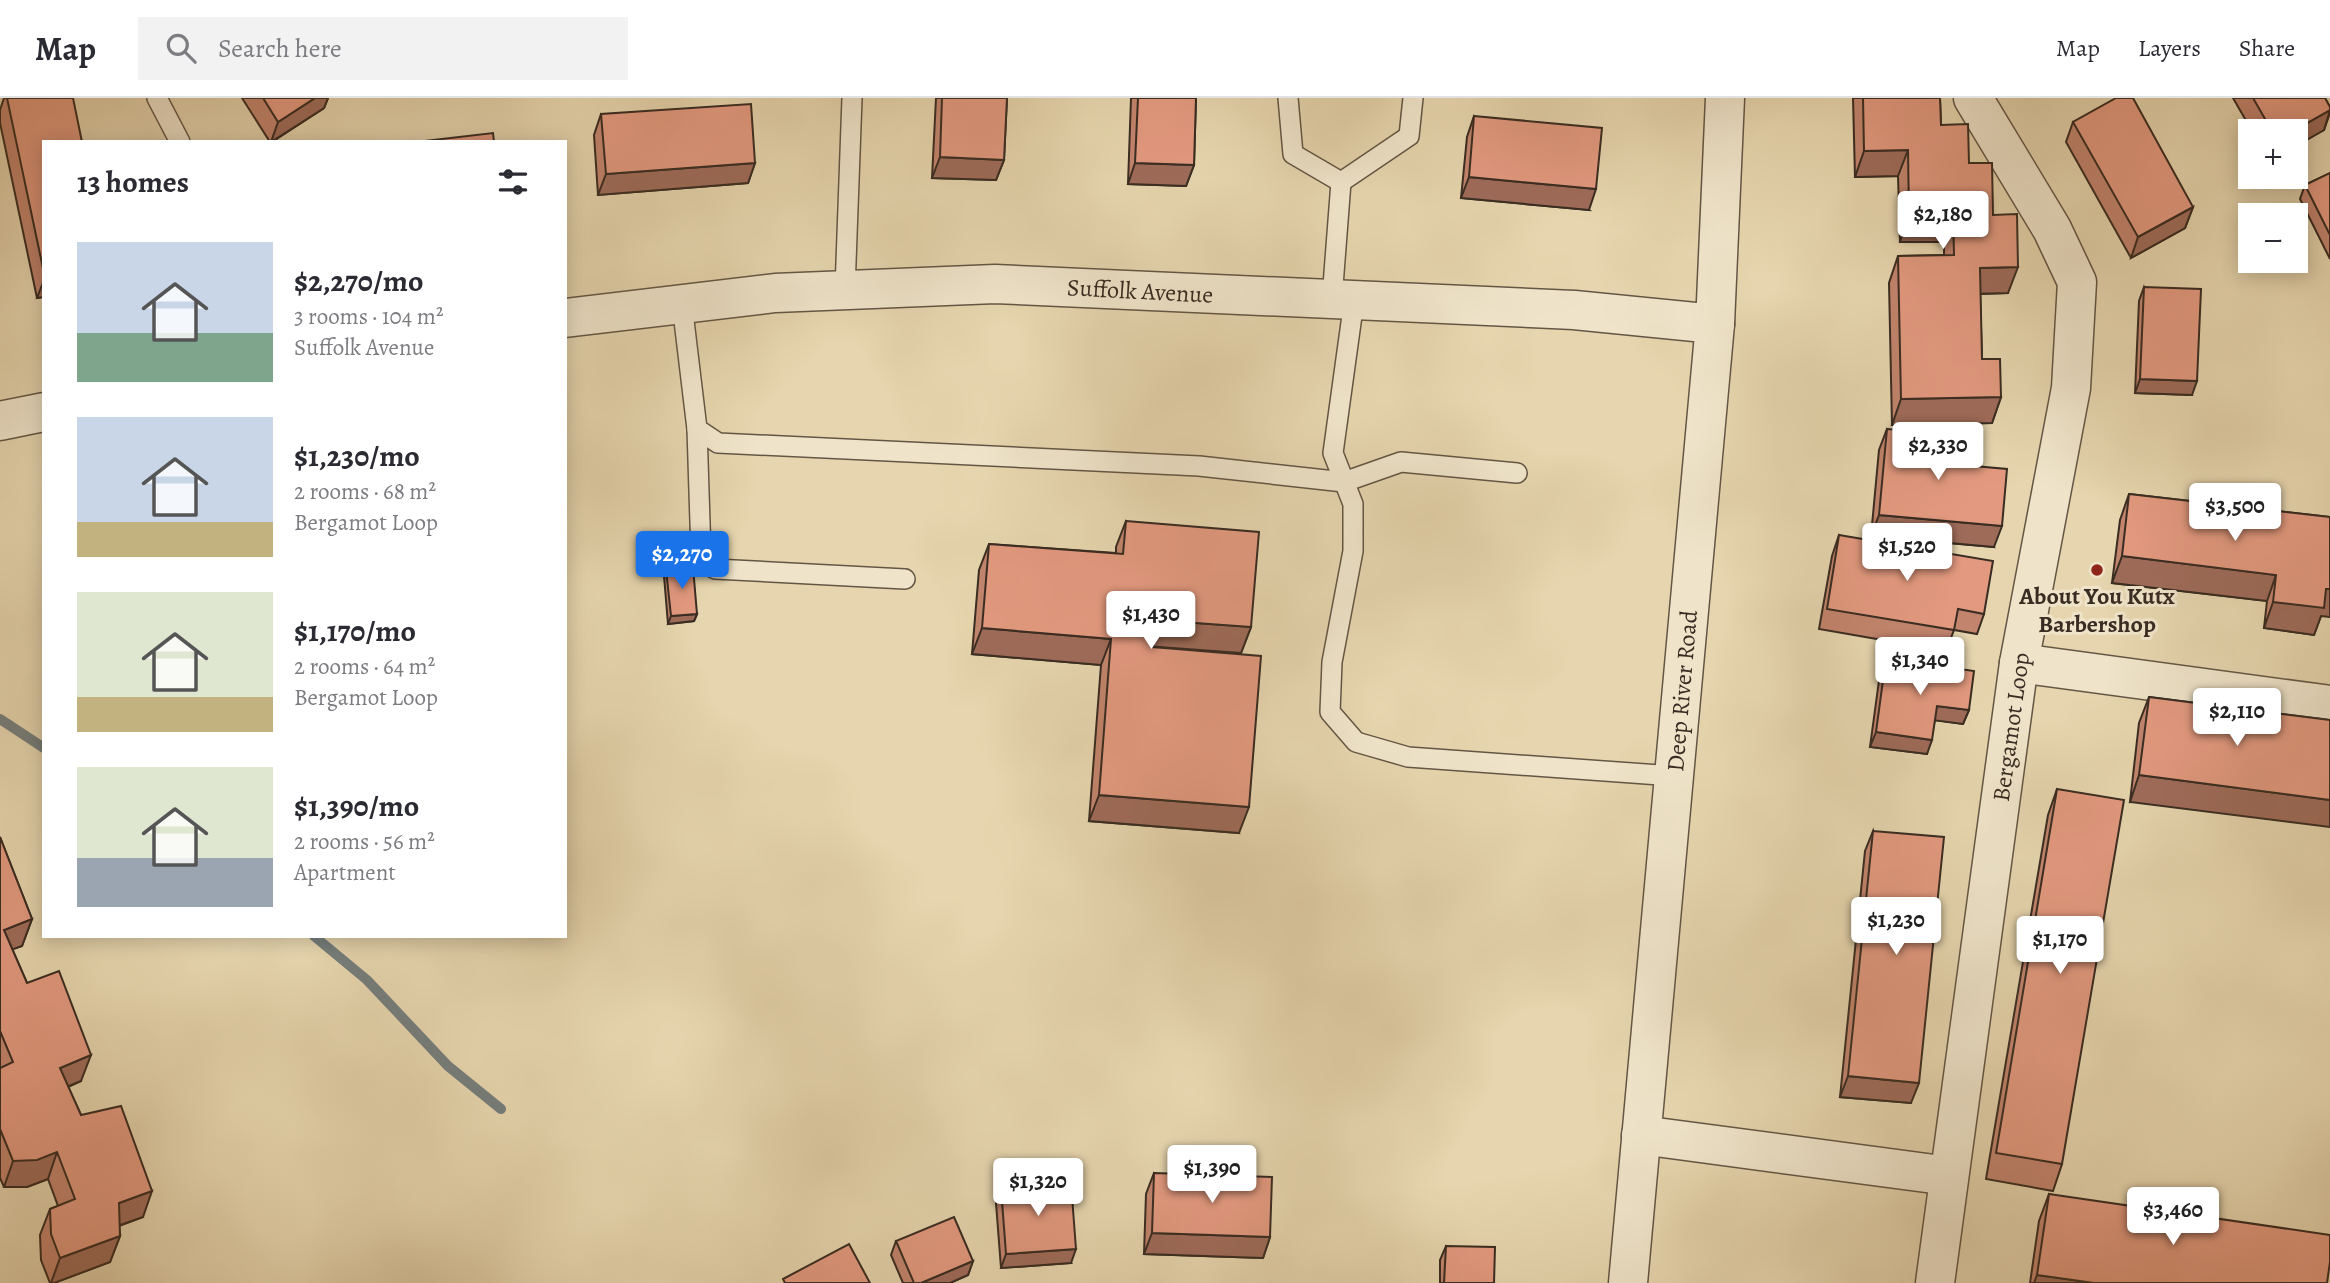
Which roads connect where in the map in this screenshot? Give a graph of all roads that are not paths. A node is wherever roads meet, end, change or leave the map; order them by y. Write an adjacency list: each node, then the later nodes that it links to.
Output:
1 (157, 98): 7 (lane)
2 (852, 98): 9 (lane)
3 (1288, 98): 8 (lane)
4 (1412, 98): 8 (lane)
5 (1725, 98): 13 (street, Deep River Road)
6 (1973, 98): 20 (street, Bergamot Loop)
7 (179, 140)
8 (1340, 182): 10 (lane)
9 (845, 290): 10 (street, Suffolk Avenue); 11 (street, Suffolk Avenue)
10 (1343, 300): 13 (street, Suffolk Avenue); 18 (lane)
11 (682, 303): 12 (street, Suffolk Avenue); 16 (lane)
12 (567, 318)
13 (1715, 324): 22 (street, Deep River Road)
14 (42, 412): 15 (street)
15 (0, 421)
16 (697, 429): 18 (lane); 19 (lane)
17 (1517, 473): 18 (lane)
18 (1344, 482): 22 (lane)
19 (905, 579)
20 (2019, 663): 21 (street); 24 (street, Bergamot Loop)
21 (2330, 705)
22 (1674, 776): 23 (street, Deep River Road)
23 (1641, 1135): 24 (street); 25 (street, Deep River Road)
24 (1949, 1176): 26 (street, Bergamot Loop)
25 (1628, 1283)
26 (1935, 1283)

